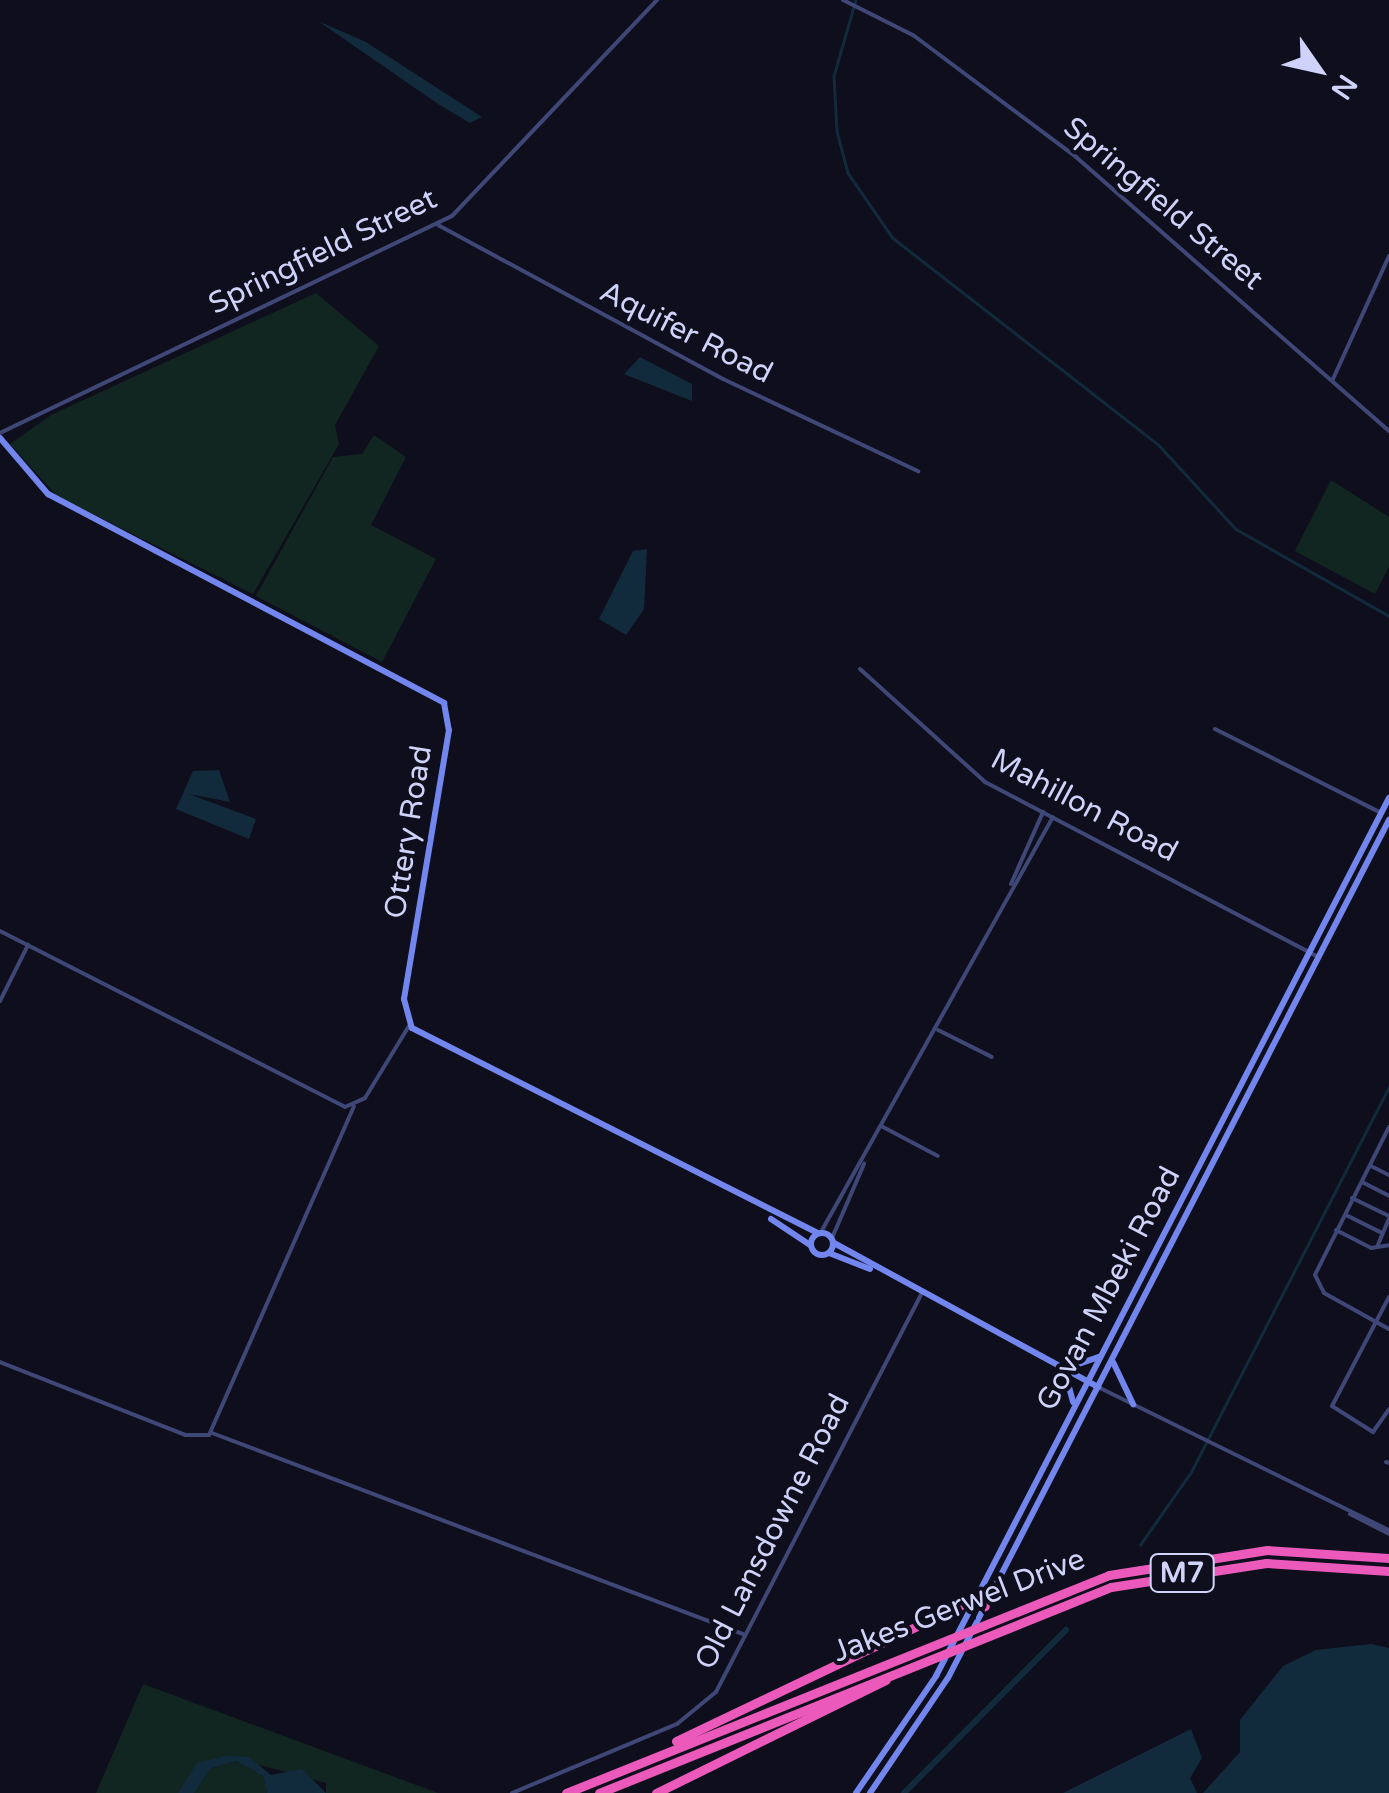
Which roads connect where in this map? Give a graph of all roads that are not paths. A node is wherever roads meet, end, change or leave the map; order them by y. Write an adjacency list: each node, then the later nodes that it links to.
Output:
1 (657, 0): 3 (street, Springfield Street)
2 (846, 1): 5 (street, Springfield Street)
3 (438, 225): 7 (street, Springfield Street); 8 (street, Aquifer Road)
4 (1389, 256): 5 (street)
5 (1332, 380): 6 (street, Springfield Street)
6 (1389, 430)
7 (0, 436): 22 (main road, Ottery Road)
8 (918, 471)
9 (860, 669): 12 (street, Mahillon Road)
10 (1216, 729): 13 (street)
11 (1389, 798): 13 (main road, Govan Mbeki Road)
12 (1043, 812): 14 (street, Mahillon Road); 16 (street)
13 (1381, 813): 19 (main road, Govan Mbeki Road)
14 (1053, 817): 16 (street); 19 (street, Mahillon Road)
15 (1389, 820): 20 (main road, Govan Mbeki Road)
16 (1009, 888): 23 (street)
17 (0, 930): 18 (street)
18 (28, 945): 21 (street); 25 (street)
19 (1310, 952): 20 (street, Mahillon Road); 52 (main road, Govan Mbeki Road)
20 (1319, 957): 53 (main road, Govan Mbeki Road)
21 (0, 1000)
22 (409, 1026): 25 (street); 37 (main road)
23 (938, 1030): 24 (street); 26 (street)
24 (992, 1057)
25 (354, 1107): 61 (street)
26 (883, 1127): 30 (street); 31 (street)
27 (1389, 1127): 28 (street)
28 (1379, 1147): 29 (street); 32 (street)
29 (1389, 1152)
30 (938, 1156)
31 (866, 1159): 41 (street); 42 (street)
32 (1370, 1165): 33 (street); 34 (street)
33 (1389, 1175)
34 (1361, 1182): 35 (street); 36 (street)
35 (1389, 1196)
36 (1352, 1198): 38 (street); 39 (street)
37 (767, 1214): 41 (main road); 44 (main road)
38 (1344, 1214): 39 (street); 40 (street)
39 (1387, 1224): 45 (street)
40 (1336, 1230): 45 (street); 50 (street)
41 (819, 1233): 42 (main road); 44 (main road)
42 (833, 1241): 46 (main road); 47 (main road)
43 (1389, 1245): 45 (street)
44 (811, 1246): 46 (main road)
45 (1377, 1247)
46 (829, 1253): 47 (main road)
47 (871, 1269): 48 (main road)
48 (921, 1295): 55 (main road); 68 (street, Old Lansdowne Road)
49 (1389, 1296): 50 (street)
50 (1375, 1321): 51 (street); 60 (street)
51 (1389, 1329)
52 (1100, 1356): 55 (main road); 56 (main road, Govan Mbeki Road)
53 (1114, 1356): 57 (main road, Govan Mbeki Road); 58 (main road)
54 (0, 1362): 61 (street)
55 (1062, 1368): 56 (main road); 59 (main road)
56 (1087, 1381): 57 (main road); 59 (main road, Govan Mbeki Road)
57 (1098, 1387): 58 (street); 67 (main road, Govan Mbeki Road)
58 (1133, 1404): 62 (street)
59 (1072, 1408): 66 (main road, Govan Mbeki Road)
60 (1389, 1409)
61 (212, 1433): 68 (street)
62 (1346, 1511): 63 (street); 63 (street)
63 (1389, 1530)
64 (1389, 1558): 70 (highway, Jakes Gerwel Drive / M7)
65 (1389, 1571): 69 (highway, Jakes Gerwel Drive / M7)
66 (974, 1601): 67 (highway); 70 (highway); 75 (main road, Govan Mbeki Road)
67 (985, 1606): 76 (main road, Govan Mbeki Road)
68 (745, 1635): 71 (street, Old Lansdowne Road)
69 (922, 1660): 73 (highway, Jakes Gerwel Drive / M7); 74 (highway)
70 (606, 1776): 72 (highway, Jakes Gerwel Drive / M7)
71 (512, 1793)
72 (566, 1793)
73 (599, 1793)
74 (656, 1793)
75 (856, 1793)
76 (870, 1793)

